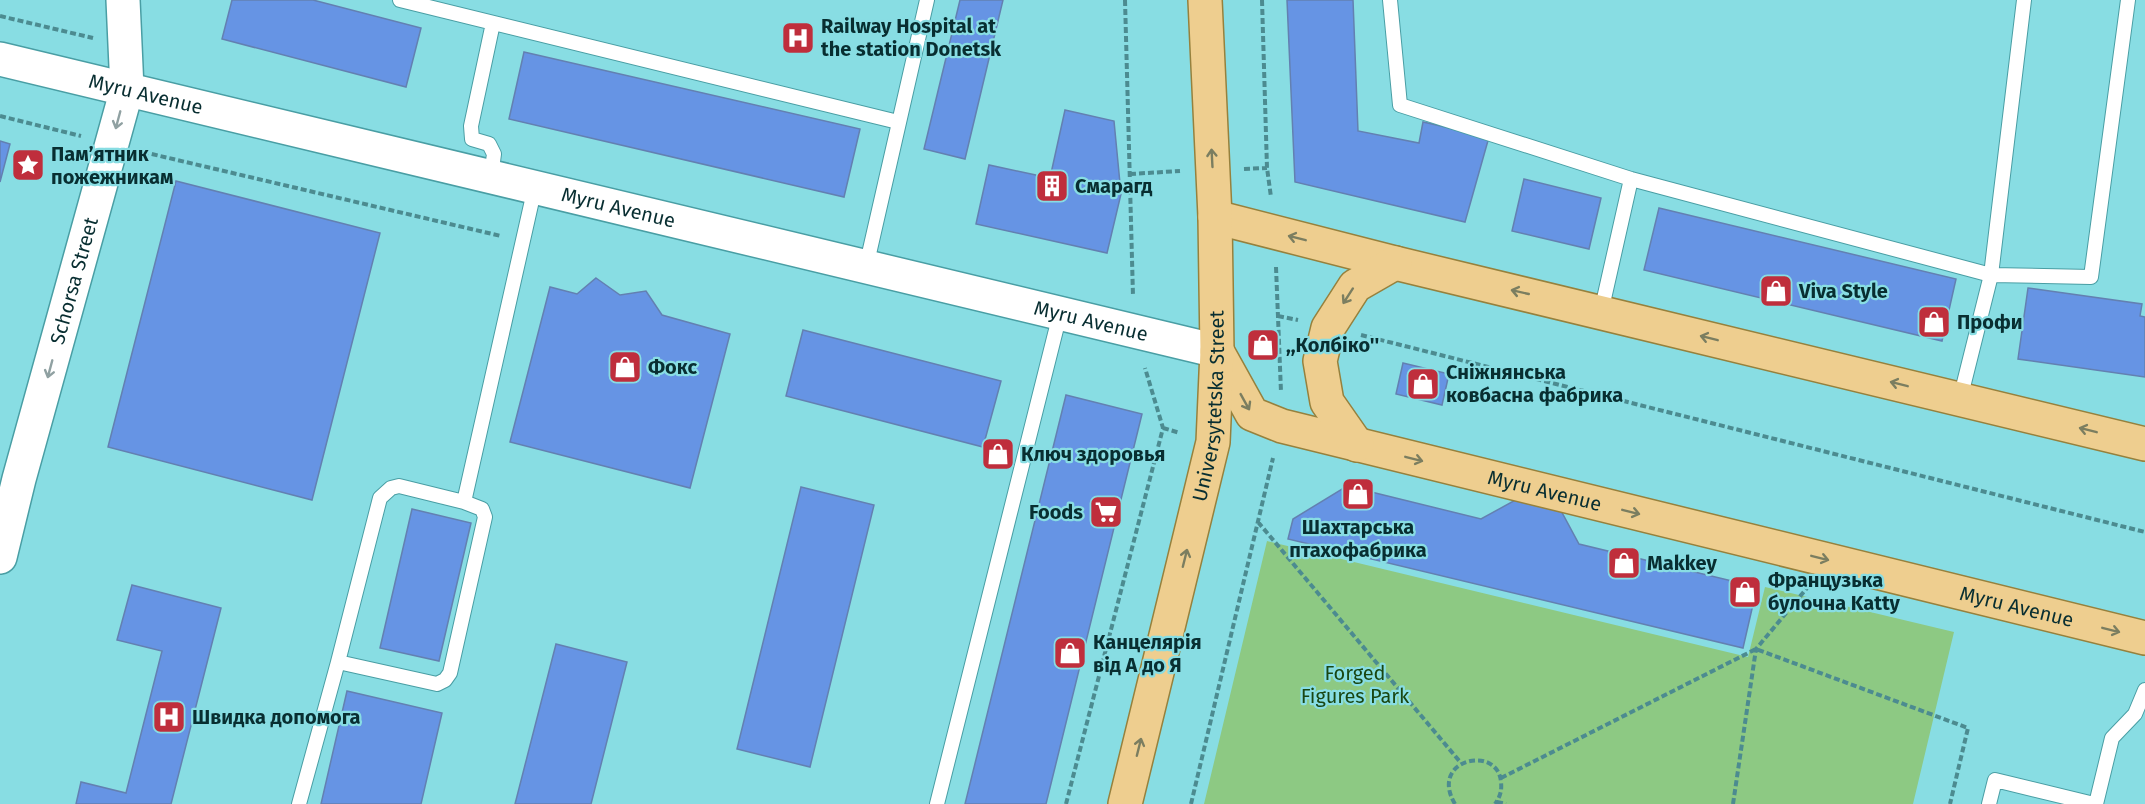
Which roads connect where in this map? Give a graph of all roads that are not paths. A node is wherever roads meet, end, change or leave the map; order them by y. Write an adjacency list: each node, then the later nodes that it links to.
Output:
1 (123, 0): 10 (street, Schorsa Street)
2 (400, 0): 8 (lane)
3 (927, 0): 11 (lane)
4 (1204, 0): 15 (main road, Universytetska Street, one-way to 4)
5 (1390, 0): 13 (lane)
6 (2024, 0): 18 (lane)
7 (2128, 0): 18 (lane)
8 (494, 23): 11 (lane); 12 (lane)
9 (0, 59): 10 (street, Myru Avenue)
10 (127, 89): 12 (street, Myru Avenue); 26 (street, Schorsa Street, one-way to 26)
11 (898, 122): 17 (lane)
12 (491, 176): 14 (street, Myru Avenue)
13 (1631, 179): 18 (lane); 19 (lane)
14 (535, 187): 17 (street, Myru Avenue); 25 (lane)
15 (1215, 217): 16 (main road, one-way to 15); 21 (main road, Universytetska Street)
16 (1395, 263): 19 (main road, one-way to 16); 24 (main road, one-way to 24)
17 (866, 267): 20 (street, Myru Avenue)
18 (1991, 275): 22 (lane)
19 (1601, 312): 22 (main road, one-way to 19)
20 (1060, 314): 21 (street, Myru Avenue); 32 (lane)
21 (1217, 351): 24 (main road, Myru Avenue, one-way to 24); 33 (main road, Universytetska Street, one-way to 21)
22 (1960, 399): 23 (main road, one-way to 22)
23 (2145, 444)
24 (1357, 445): 27 (main road, Myru Avenue, one-way to 27)
25 (464, 502): 28 (lane); 28 (lane)
26 (0, 557)
27 (2145, 638)
28 (338, 662): 31 (lane)
29 (2145, 690): 35 (lane)
30 (2047, 799): 34 (lane); 35 (lane)
31 (299, 804)
32 (937, 804)
33 (1125, 804)
34 (1989, 804)
35 (2095, 804)

